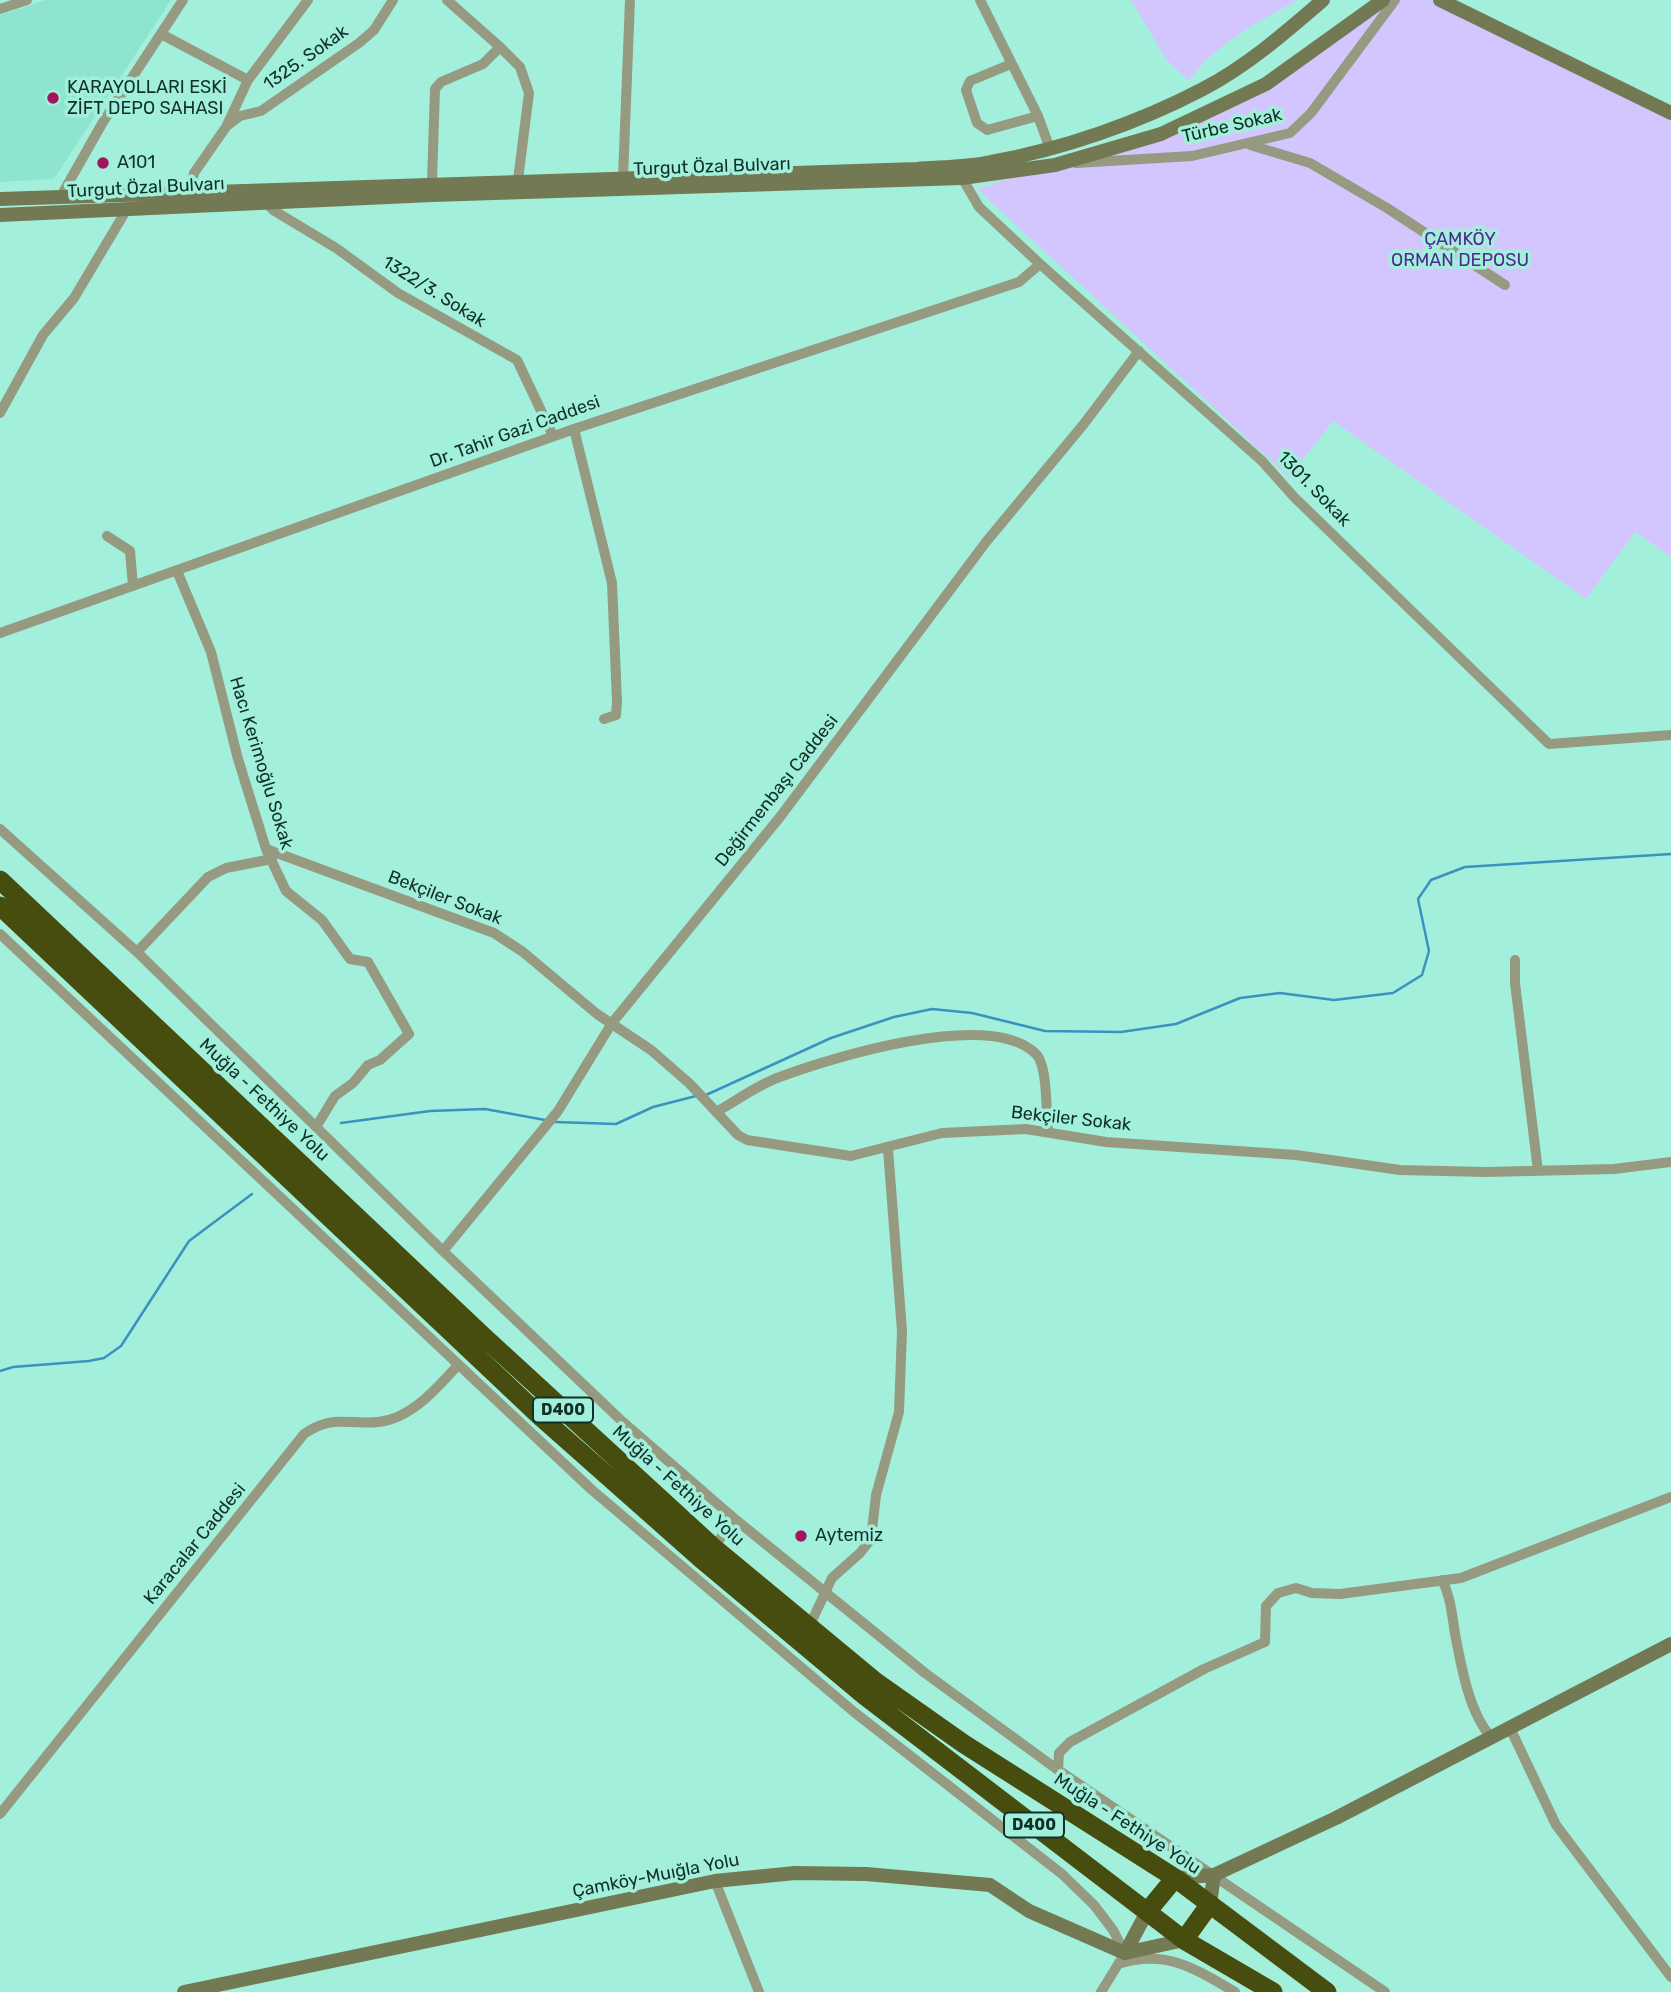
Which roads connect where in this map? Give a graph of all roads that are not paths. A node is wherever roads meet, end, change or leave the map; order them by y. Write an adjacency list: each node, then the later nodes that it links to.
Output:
1 (27, 0): 12 (street)
2 (183, 0): 13 (street)
3 (307, 0): 16 (street)
4 (393, 0): 19 (street, 1325. Sokak)
5 (630, 0): 23 (street)
6 (1323, 0): 21 (main road, Turgut Özal Bulvarı)
7 (1383, 0): 22 (main road, Turgut Özal Bulvarı)
8 (1395, 0): 20 (street, Türbe Sokak)
9 (1440, 0): 17 (main road)
10 (450, 1): 14 (street)
11 (983, 1): 15 (street)
12 (0, 9)
13 (161, 34): 16 (street); 28 (street)
14 (500, 47): 25 (street); 26 (street)
15 (1011, 64): 18 (street); 18 (street)
16 (248, 80): 19 (street)
17 (1671, 113)
18 (1038, 116): 21 (street)
19 (226, 127): 27 (street)
20 (1247, 144): 22 (street, Türbe Sokak); 34 (street)
21 (1050, 149): 23 (main road, Turgut Özal Bulvarı)
22 (1055, 165): 24 (main road, Turgut Özal Bulvarı)
23 (623, 178): 25 (main road, Turgut Özal Bulvarı)
24 (962, 178): 30 (main road, Turgut Özal Bulvarı); 33 (street, 1301. Sokak)
25 (518, 180): 26 (main road, Turgut Özal Bulvarı)
26 (432, 182): 27 (main road, Turgut Özal Bulvarı)
27 (190, 192): 28 (main road, Turgut Özal Bulvarı)
28 (61, 196): 29 (main road, Turgut Özal Bulvarı)
29 (0, 199)
30 (265, 201): 31 (main road, Turgut Özal Bulvarı); 38 (street, 1322/3. Sokak)
31 (127, 209): 32 (main road, Turgut Özal Bulvarı); 36 (street)
32 (0, 215)
33 (1040, 264): 35 (street, 1301. Sokak); 37 (street, Dr. Tahir Gazi Caddesi)
34 (1505, 285)
35 (1139, 351): 44 (street, 1301. Sokak); 52 (street, Değirmenbaşı Caddesi)
36 (0, 413)
37 (574, 429): 38 (street, Dr. Tahir Gazi Caddesi); 43 (street)
38 (553, 436): 40 (street, Dr. Tahir Gazi Caddesi)
39 (107, 536): 41 (street)
40 (177, 571): 41 (street, Dr. Tahir Gazi Caddesi); 46 (street, Hacı Kerimoğlu Sokak)
41 (133, 586): 42 (street, Dr. Tahir Gazi Caddesi)
42 (0, 633)
43 (604, 719)
44 (1671, 735)
45 (0, 829): 50 (street)
46 (269, 854): 50 (street); 52 (street, Bekçiler Sokak); 54 (street, Hacı Kerimoğlu Sokak)
47 (0, 880): 69 (highway, Muğla - Fethiye Yolu / D400)
48 (0, 906): 59 (highway, D400)
49 (0, 934): 60 (street)
50 (137, 952): 54 (street)
51 (1515, 960): 58 (street)
52 (612, 1023): 53 (street, Bekçiler Sokak); 61 (street, Değirmenbaşı Caddesi)
53 (716, 1112): 55 (street); 56 (street, Bekçiler Sokak)
54 (316, 1127): 61 (street)
55 (1048, 1132): 56 (street, Bekçiler Sokak); 58 (street, Bekçiler Sokak)
56 (888, 1149): 71 (street)
57 (1671, 1162): 58 (street, Bekçiler Sokak)
58 (1538, 1171)
59 (324, 1212): 60 (street); 63 (highway, D400)
60 (310, 1227): 62 (street)
61 (443, 1251): 68 (street)
62 (458, 1366): 64 (street); 77 (street, Karacalar Caddesi)
63 (542, 1418): 64 (street); 65 (highway, D400)
64 (536, 1438): 66 (street)
65 (615, 1484): 66 (street); 82 (highway, D400)
66 (596, 1494): 84 (street)
67 (1671, 1497): 70 (street)
68 (736, 1520): 69 (street); 71 (street)
69 (713, 1547): 72 (highway, Muğla - Fethiye Yolu / D400)
70 (1442, 1580): 75 (street); 76 (street)
71 (824, 1592): 72 (street); 76 (street)
72 (809, 1627): 79 (highway, Muğla - Fethiye Yolu / D400)
73 (1671, 1644): 74 (main road)
74 (1510, 1728): 75 (main road); 85 (street)
75 (1491, 1737): 78 (main road)
76 (1058, 1770): 78 (street)
77 (0, 1814)
78 (1214, 1875): 79 (main road); 81 (main road); 92 (street)
79 (1175, 1878): 81 (highway, Muğla - Fethiye Yolu / D400); 82 (highway)
80 (715, 1881): 84 (main road, Çamköy-Muığla Yolu); 86 (main road, Çamköy-Muığla Yolu); 87 (street)
81 (1210, 1903): 83 (highway); 91 (highway, Muğla - Fethiye Yolu / D400)
82 (1147, 1912): 83 (highway, D400); 84 (main road)
83 (1184, 1940): 84 (main road); 90 (highway, D400)
84 (1121, 1959): 88 (street); 89 (street)
85 (1671, 1976)
86 (184, 1992)
87 (759, 1992)
88 (1101, 1992)
89 (1235, 1992)
90 (1273, 1992)
91 (1327, 1992)
92 (1385, 1992)

